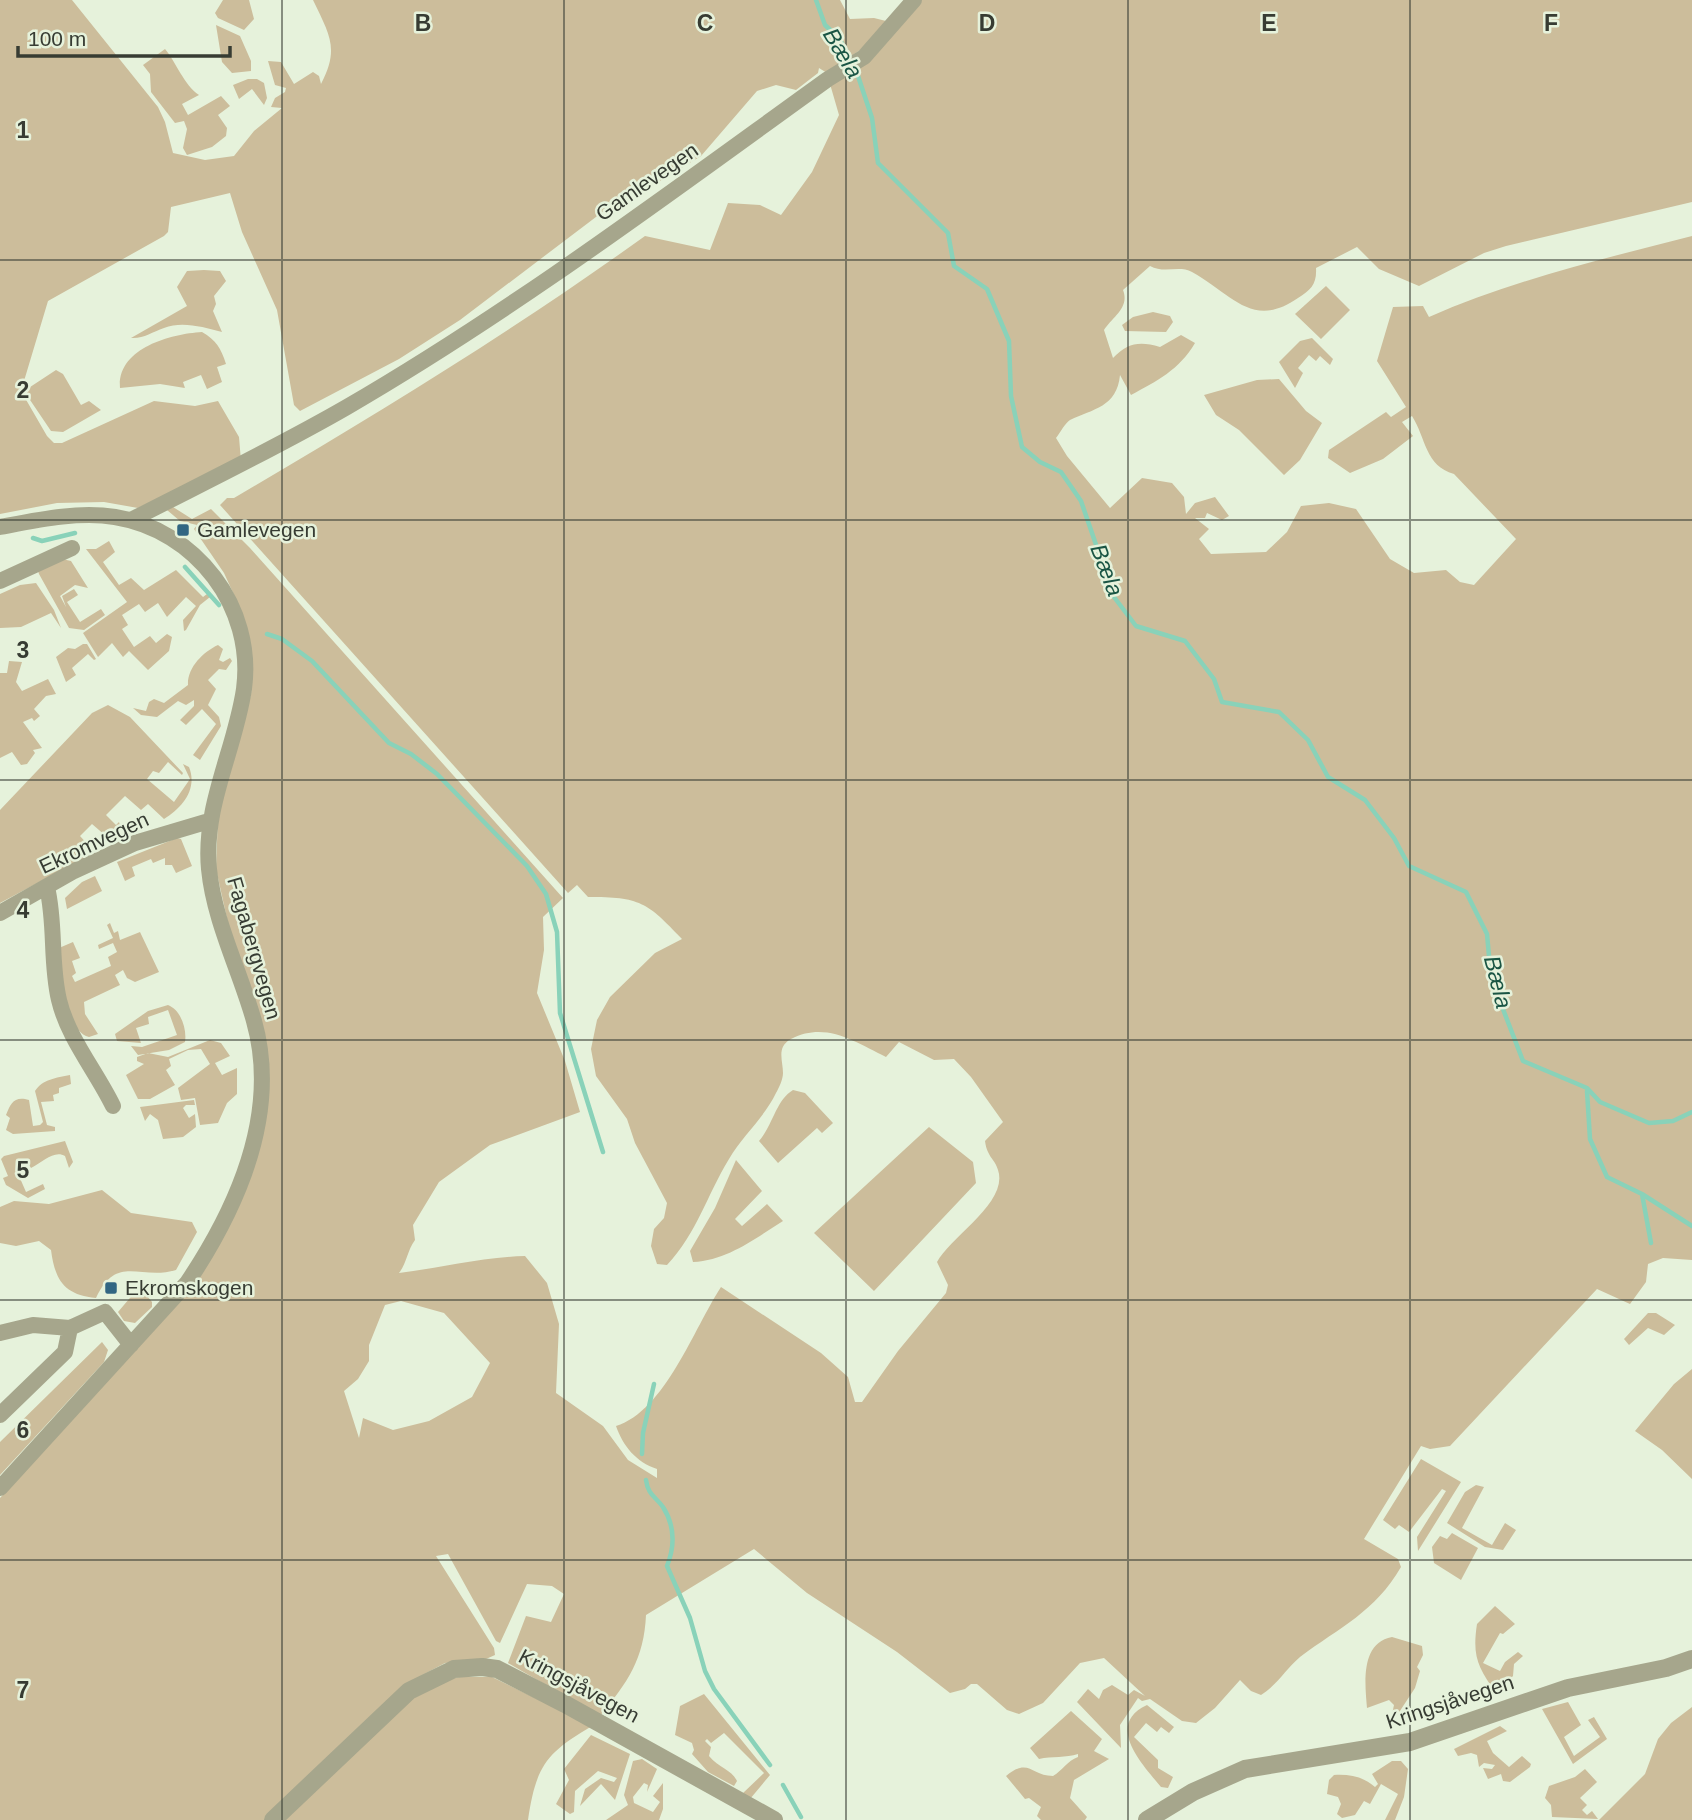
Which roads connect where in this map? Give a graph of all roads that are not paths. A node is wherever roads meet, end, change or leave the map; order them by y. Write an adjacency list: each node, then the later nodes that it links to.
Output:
1 (914, 0): 2 (street, Gamlevegen)
2 (131, 520): 3 (street, Fagabergvegen); 6 (street, Fagabergvegen)
3 (0, 527)
4 (72, 548): 5 (street)
5 (0, 581)
6 (209, 821): 7 (street, Ekromvegen); 12 (street, Fagabergvegen)
7 (47, 887): 8 (street, Ekromvegen); 9 (street)
8 (0, 913)
9 (113, 1106)
10 (71, 1328): 11 (street); 12 (street); 13 (street)
11 (0, 1333)
12 (131, 1345): 14 (street, Fagabergvegen)
13 (0, 1415)
14 (0, 1488)
15 (1692, 1659): 18 (street, Kringsjåvegen)
16 (273, 1820): 17 (street, Kringsjåvegen)
17 (774, 1820)
18 (1147, 1820)

